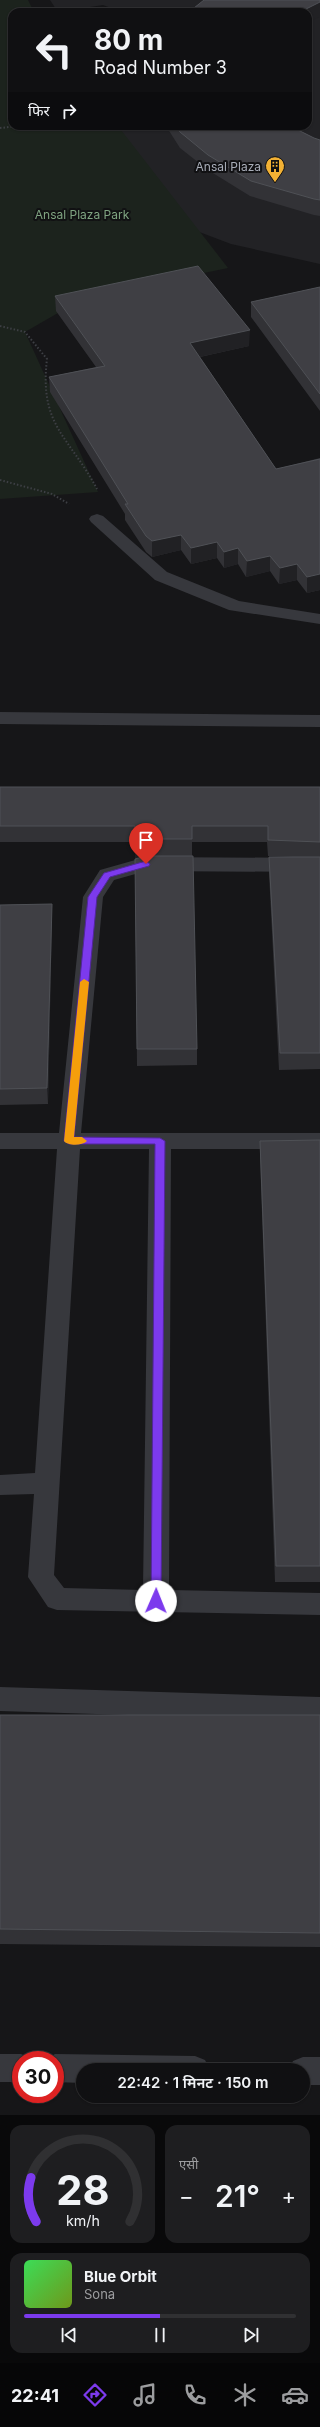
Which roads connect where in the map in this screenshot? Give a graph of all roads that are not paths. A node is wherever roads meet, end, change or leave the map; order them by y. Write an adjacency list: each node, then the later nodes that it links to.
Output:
1 (96, 519): 2 (lane)
2 (320, 619)
3 (0, 718): 4 (street)
4 (320, 721)
5 (320, 865): 7 (street)
6 (0, 1141): 7 (street)
7 (69, 1141): 8 (street); 10 (street)
8 (160, 1141): 9 (street); 12 (street)
9 (320, 1141)
10 (47, 1484): 11 (street); 12 (street)
11 (0, 1485)
12 (156, 1601): 13 (street)
13 (320, 1604)
14 (0, 1700): 15 (street)
15 (320, 1709)
16 (0, 2068): 17 (street)
17 (12, 2068)
18 (64, 2068): 19 (street)
19 (76, 2068)

